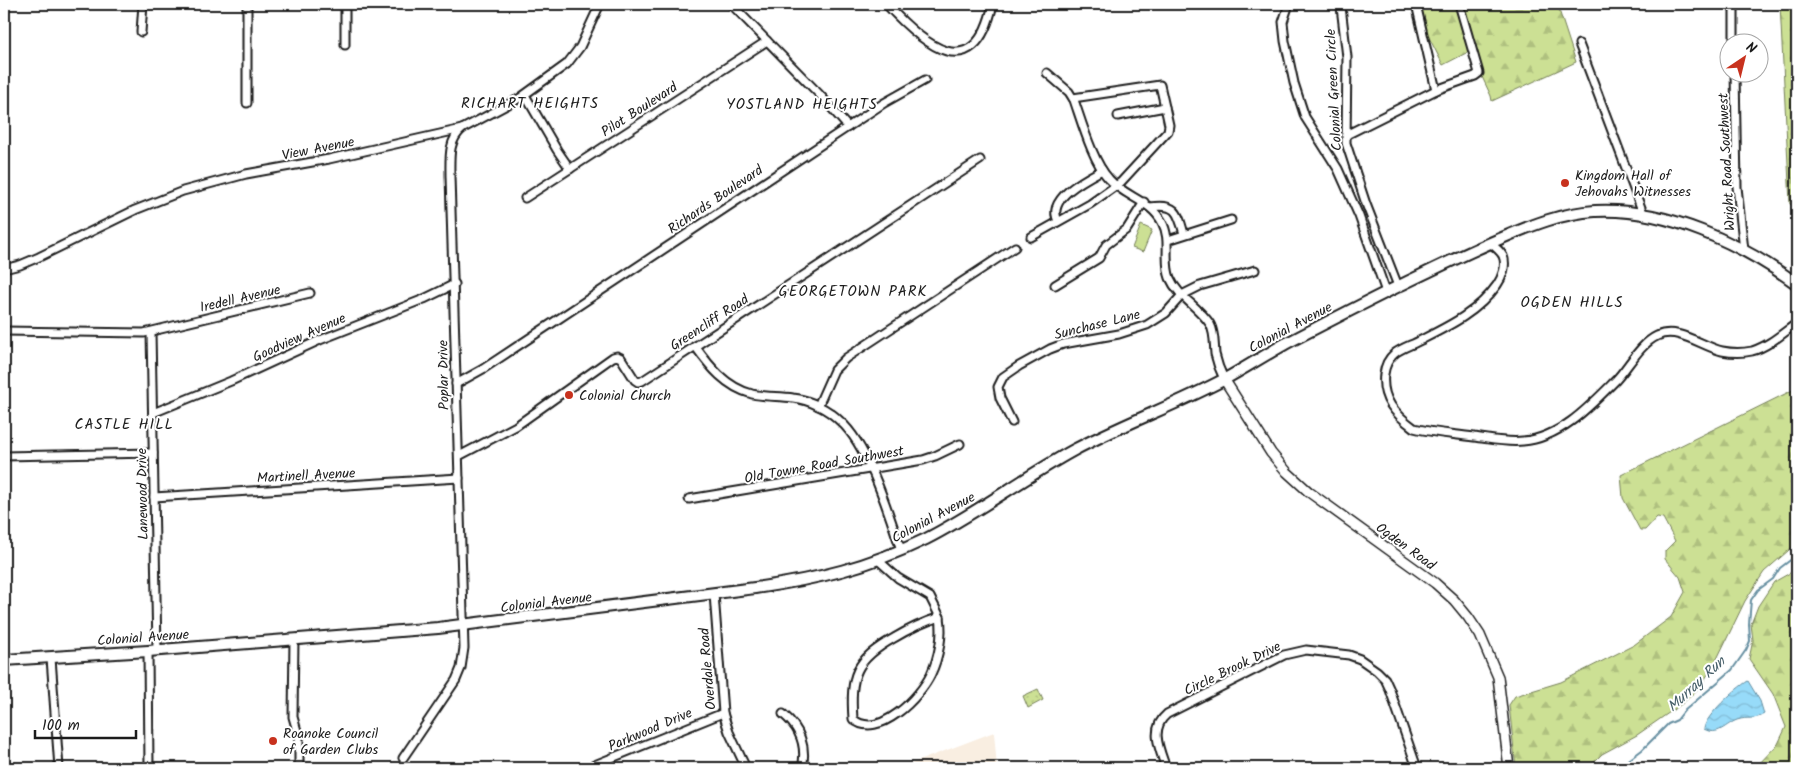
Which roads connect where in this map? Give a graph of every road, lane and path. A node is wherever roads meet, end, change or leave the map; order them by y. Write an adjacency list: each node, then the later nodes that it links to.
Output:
1 (143, 4): 13 (street)
2 (247, 4): 24 (street)
3 (344, 4): 17 (street)
4 (600, 4): 22 (street, View Avenue)
5 (886, 4): 6 (street)
6 (993, 4)
7 (1289, 4): 51 (street, Colonial Green Circle)
8 (1416, 4): 21 (street)
9 (1459, 4): 21 (street)
10 (1734, 4): 14 (street)
11 (732, 5): 15 (street)
12 (1340, 5): 29 (street, Colonial Green Circle)
13 (141, 32)
14 (1734, 32)
15 (767, 41): 27 (street); 31 (street, Pilot Boulevard)
16 (1578, 44): 36 (street)
17 (344, 45)
18 (1047, 73): 23 (street)
19 (925, 80): 27 (street, Richards Boulevard)
20 (1735, 82): 44 (street, Wright Road Southwest)
21 (1436, 90): 29 (street)
22 (525, 95): 28 (street, View Avenue); 31 (street)
23 (1073, 98): 25 (street); 32 (street)
24 (247, 103)
25 (1165, 107): 26 (street); 33 (street)
26 (1118, 116)
27 (848, 127): 59 (street, Richards Boulevard)
28 (462, 129): 45 (street, View Avenue); 47 (street, Poplar Drive)
29 (1346, 135): 50 (street, Colonial Green Circle)
30 (980, 160): 57 (street, Greencliff Road)
31 (570, 169): 34 (street, Pilot Boulevard)
32 (1102, 170): 33 (street); 38 (street)
33 (1116, 186): 35 (street); 38 (street)
34 (525, 198)
35 (1147, 204): 39 (street); 41 (street); 49 (street)
36 (1643, 213): 42 (main road, Colonial Avenue); 44 (main road, Colonial Avenue)
37 (1231, 220): 39 (street)
38 (1058, 221): 40 (street)
39 (1184, 234): 41 (street)
40 (1031, 237)
41 (1168, 240): 53 (street)
42 (1490, 243): 50 (main road, Colonial Avenue); 54 (street)
43 (1015, 247): 60 (street)
44 (1744, 250): 48 (main road, Colonial Avenue)
45 (4, 269)
46 (1255, 270): 53 (street)
47 (455, 284): 59 (street, Poplar Drive); 61 (street, Goodview Avenue)
48 (1797, 284)
49 (1055, 285)
50 (1398, 286): 51 (main road, Colonial Avenue)
51 (1386, 292): 58 (main road, Colonial Avenue)
52 (310, 293): 56 (street, Iredell Avenue)
53 (1182, 295): 58 (street); 62 (street, Sunchase Lane)
54 (1797, 323)
55 (4, 331): 56 (street)
56 (151, 332): 61 (street, Lanewood Drive)
57 (695, 346): 60 (street); 66 (street, Greencliff Road)
58 (1224, 379): 71 (main road, Colonial Avenue); 91 (street, Ogden Road)
59 (456, 384): 66 (street, Poplar Drive)
60 (818, 406): 67 (street)
61 (153, 413): 64 (street, Lanewood Drive)
62 (1012, 422)
63 (960, 444): 67 (street, Old Towne Road Southwest)
64 (154, 453): 65 (street); 69 (street, Lanewood Drive)
65 (4, 456)
66 (459, 456): 68 (street, Poplar Drive)
67 (870, 468): 70 (street, Old Towne Road Southwest); 71 (street)
68 (459, 478): 69 (street, Martinell Avenue); 75 (street, Poplar Drive)
69 (154, 497): 77 (street, Lanewood Drive)
70 (689, 499)
71 (902, 550): 72 (main road, Colonial Avenue)
72 (878, 560): 73 (main road, Colonial Avenue); 74 (street)
73 (714, 594): 75 (main road, Colonial Avenue); 80 (street, Overdale Road)
74 (940, 617): 74 (street)
75 (463, 625): 76 (main road, Colonial Avenue); 82 (street, Poplar Drive)
76 (294, 640): 77 (main road, Colonial Avenue); 85 (street)
77 (152, 651): 78 (main road, Colonial Avenue); 84 (street, Lanewood Drive)
78 (51, 658): 79 (main road, Colonial Avenue); 83 (street)
79 (4, 660)
80 (723, 712): 86 (street, Parkwood Drive); 87 (street, Overdale Road)
81 (784, 714): 88 (street)
82 (403, 758)
83 (58, 768)
84 (149, 768)
85 (299, 768)
86 (587, 768)
87 (746, 768)
88 (802, 768)
89 (1166, 768): 90 (street, Circle Brook Drive)
90 (1417, 768)
91 (1509, 768)

